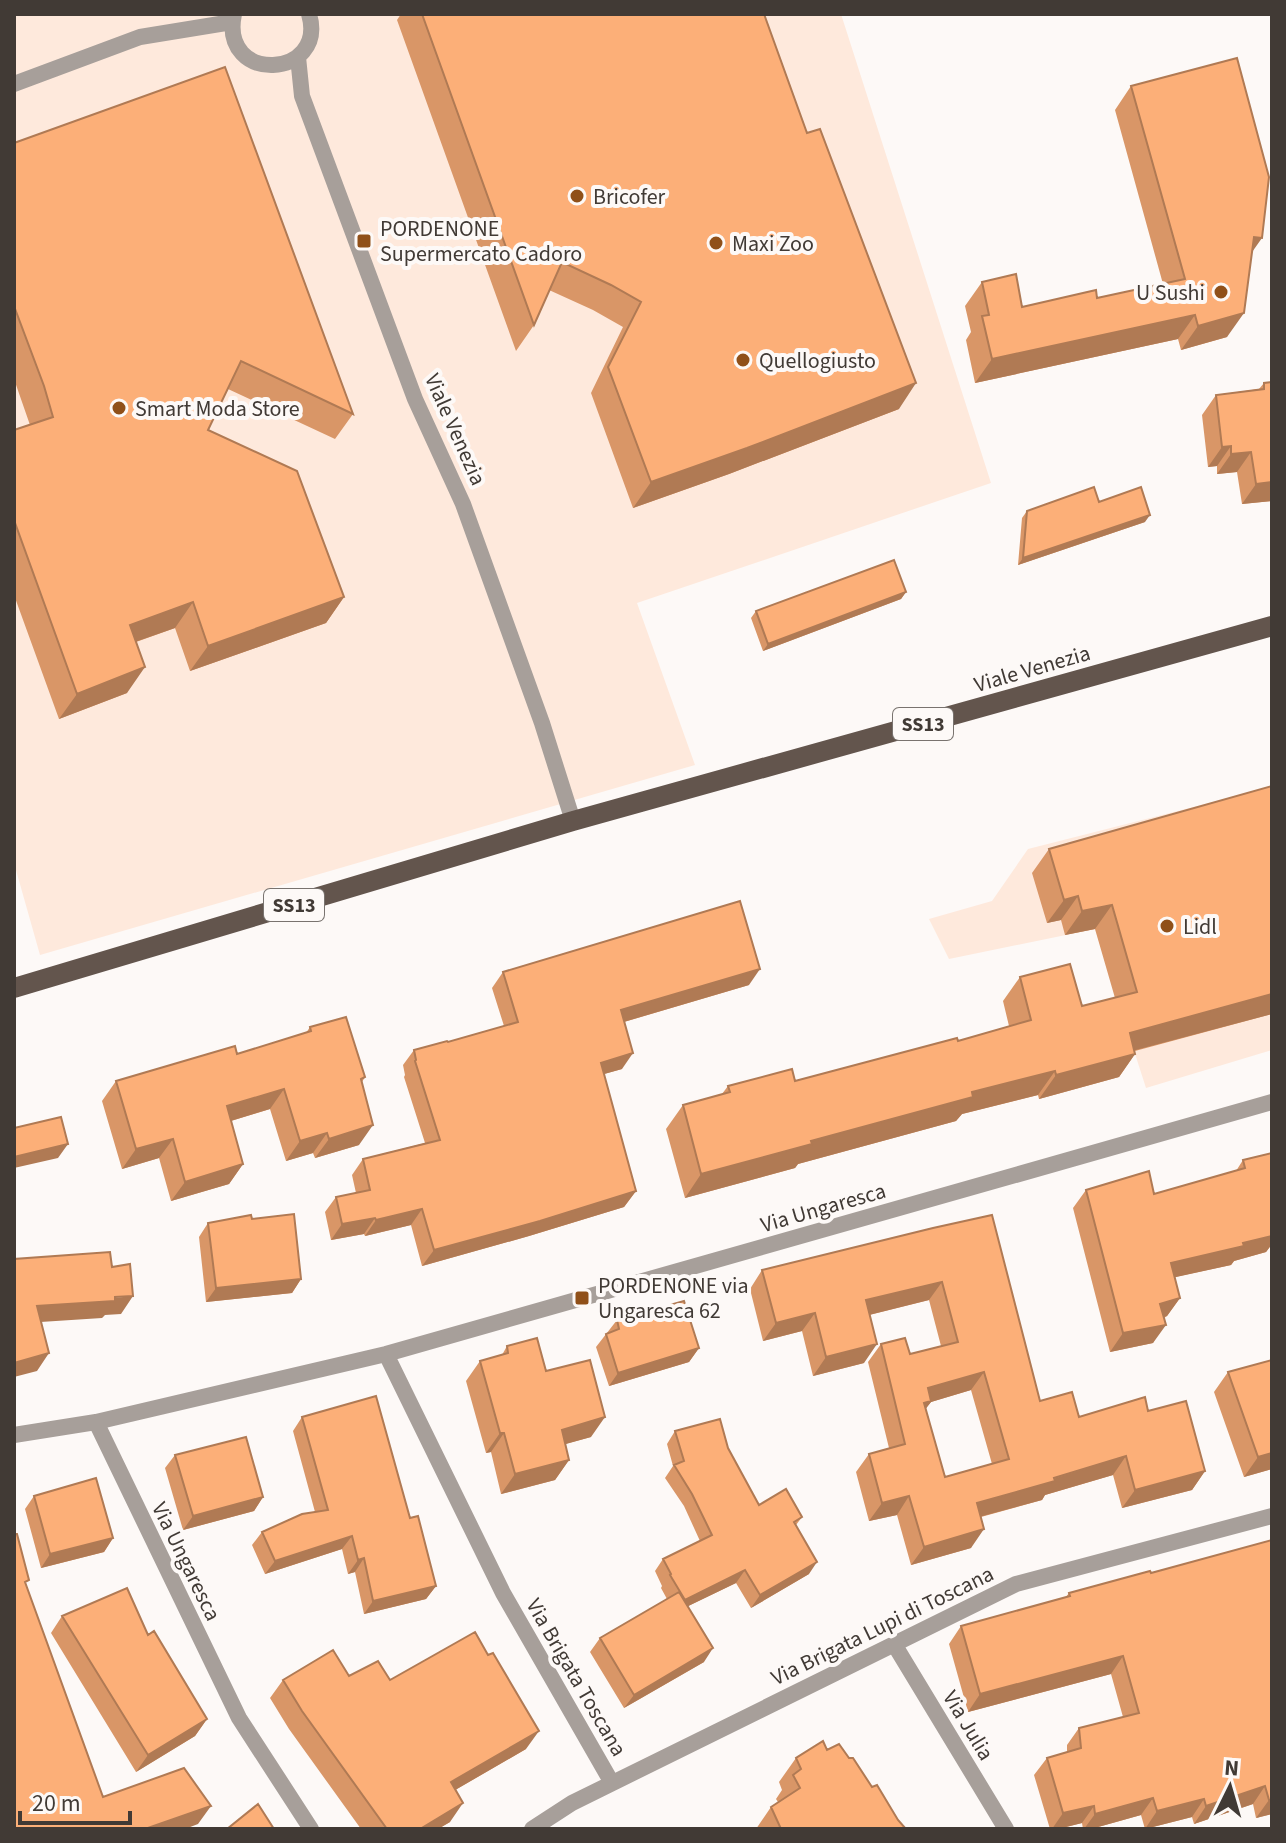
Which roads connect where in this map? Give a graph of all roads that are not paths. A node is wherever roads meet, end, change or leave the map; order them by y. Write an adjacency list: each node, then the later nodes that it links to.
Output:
1 (309, 14): 3 (street)
2 (233, 18): 3 (street); 4 (street)
3 (298, 57): 6 (street, Viale Venezia)
4 (14, 84)
5 (1272, 626): 6 (main road, Viale Venezia / SS13)
6 (573, 821): 7 (main road, Viale Venezia / SS13)
7 (14, 988)
8 (1272, 1102): 9 (street, Via Ungaresca)
9 (386, 1354): 10 (street, Via Ungaresca); 14 (street, Via Brigata Toscana)
10 (96, 1422): 11 (street, Via Ungaresca); 15 (street, Via Ungaresca)
11 (14, 1435)
12 (1272, 1516): 13 (street, Via Brigata Lupi di Toscana)
13 (894, 1644): 14 (street, Via Brigata Lupi di Toscana); 17 (street, Via Julia)
14 (612, 1783): 16 (street, Via Brigata Lupi di Toscana)
15 (311, 1829)
16 (532, 1829)
17 (1006, 1829)

